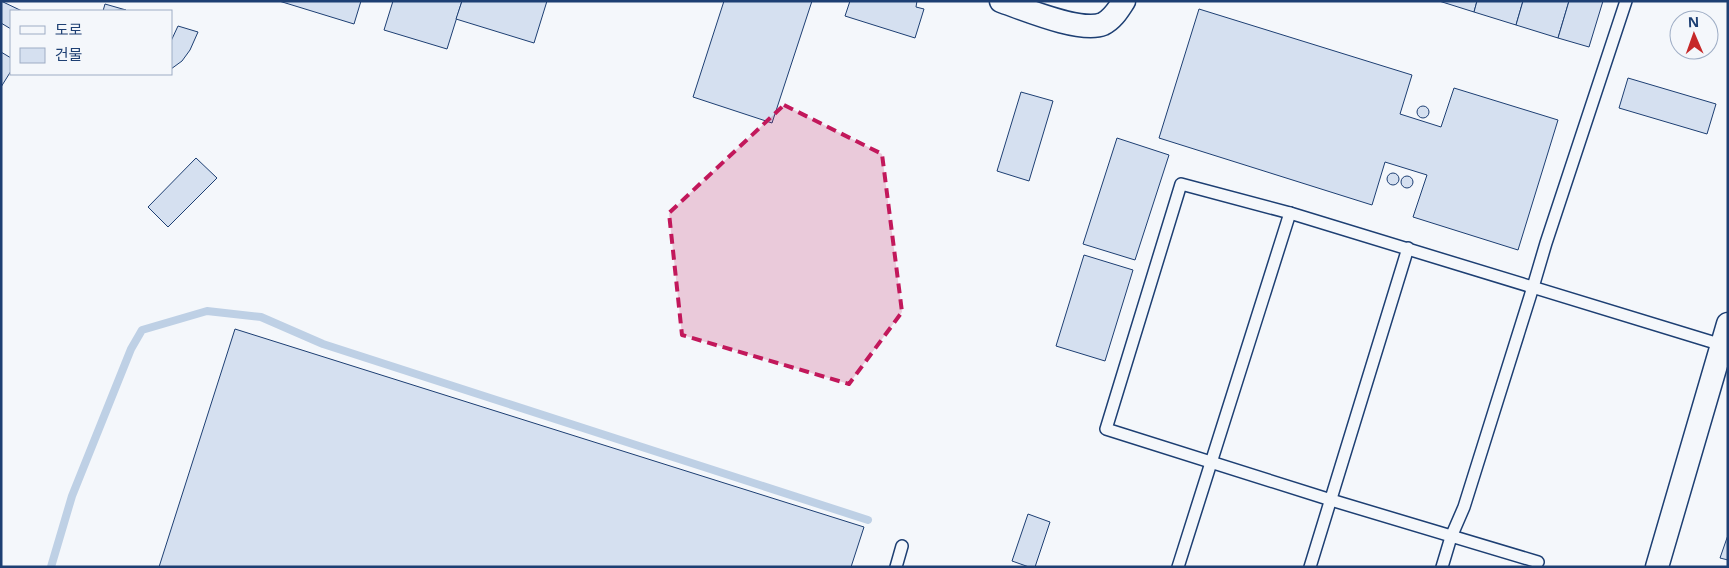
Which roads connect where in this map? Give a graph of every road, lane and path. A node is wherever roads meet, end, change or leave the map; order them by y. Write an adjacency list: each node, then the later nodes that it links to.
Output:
1 (1001, 1): 2 (street)
2 (1124, 1)
3 (1626, 1): 6 (lane)
4 (1290, 213): 5 (lane); 8 (lane); 8 (lane)
5 (1408, 248): 6 (lane); 9 (lane)
6 (1533, 287): 7 (lane); 10 (lane)
7 (1725, 335): 17 (street)
8 (1211, 462): 9 (lane); 14 (lane)
9 (1331, 500): 10 (lane); 15 (lane)
10 (1452, 537): 12 (lane); 16 (lane)
11 (902, 546): 13 (lane)
12 (1538, 562)
13 (896, 567)
14 (1178, 567)
15 (1310, 567)
16 (1442, 567)
17 (1657, 567)

